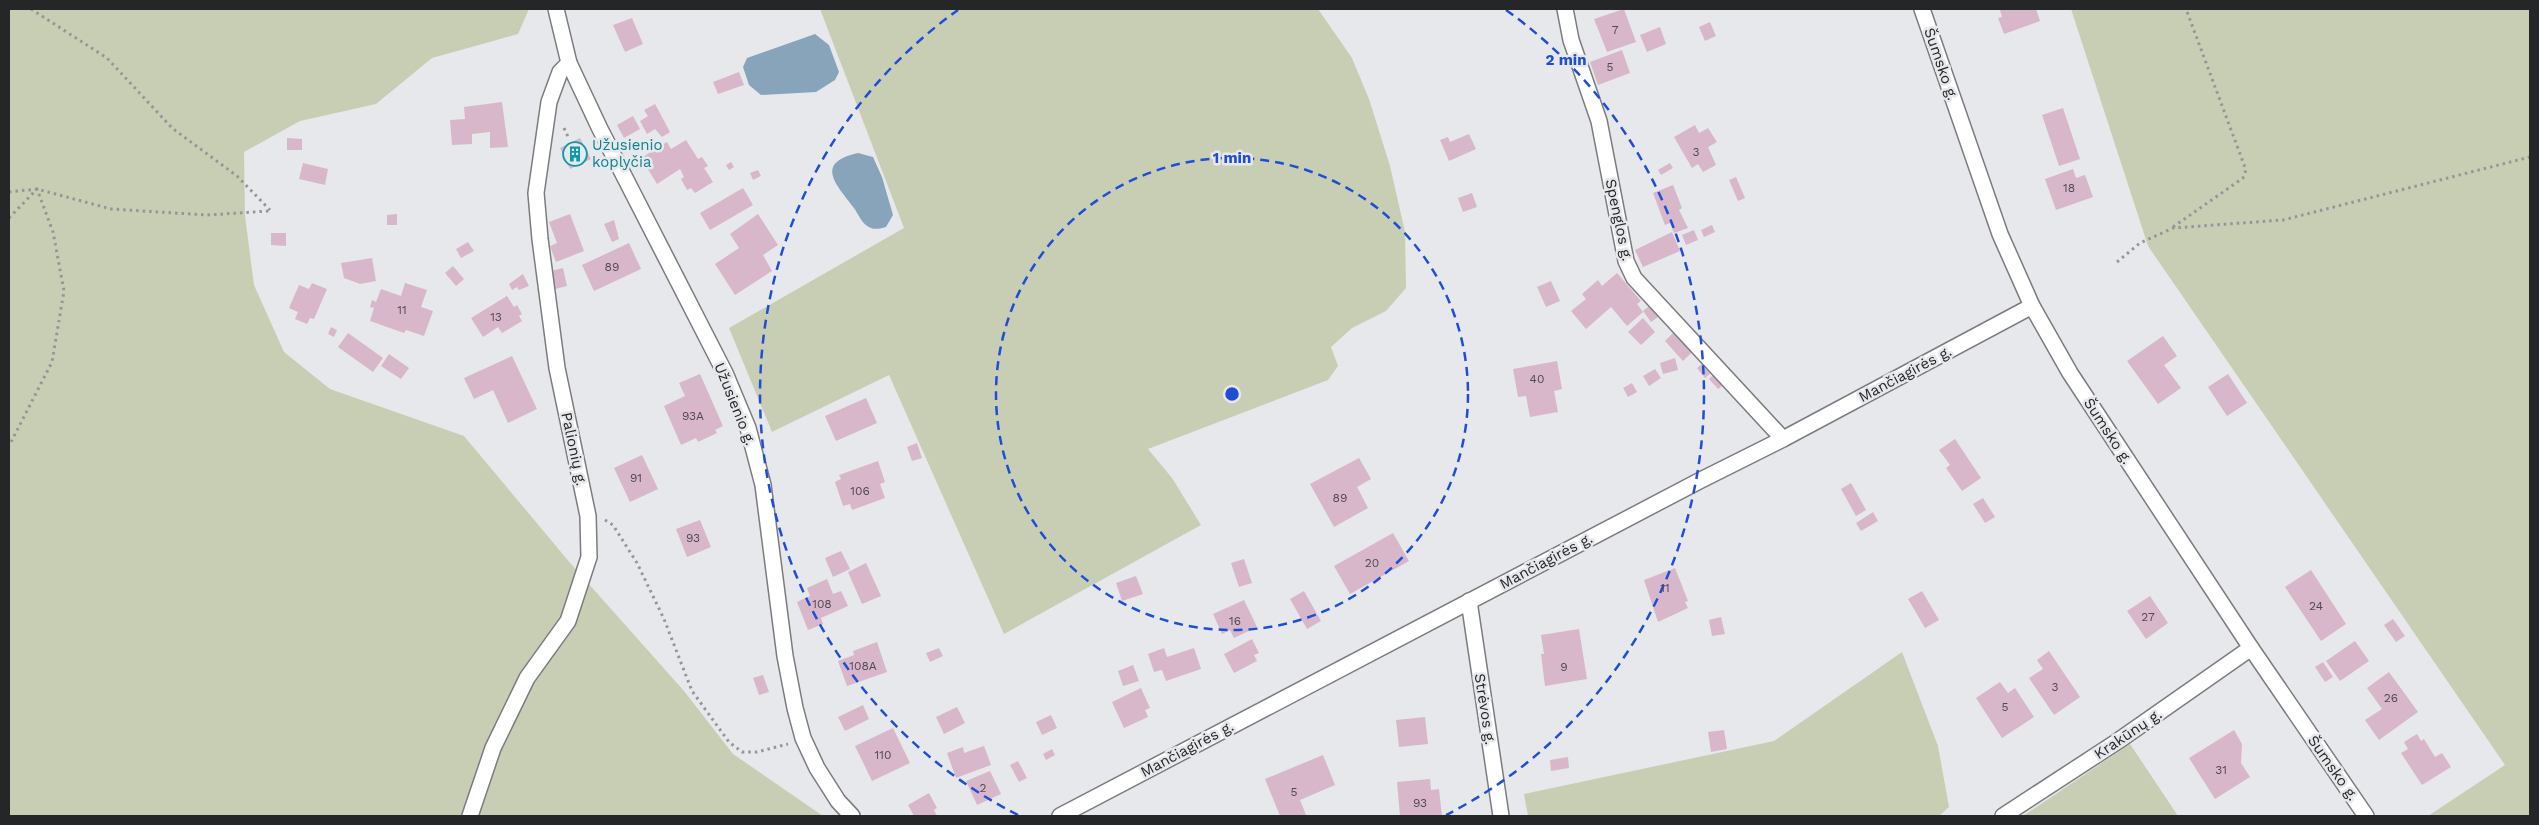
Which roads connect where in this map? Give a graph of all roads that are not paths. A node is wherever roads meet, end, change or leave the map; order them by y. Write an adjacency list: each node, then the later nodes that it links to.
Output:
1 (556, 9): 4 (street, Užusienio g.)
2 (1565, 9): 6 (street, Spenglos g.)
3 (1922, 9): 5 (street, Šumsko g.)
4 (569, 63): 9 (street, Palionių g.); 10 (street, Užusienio g.)
5 (2032, 306): 6 (street, Mančiagirės g.); 8 (street, Šumsko g.)
6 (1783, 439): 7 (street, Mančiagirės g.)
7 (1469, 601): 11 (street, Mančiagirės g.); 12 (street, Strėvos g.)
8 (2251, 648): 13 (street, Krakūnų g.); 14 (street, Šumsko g.)
9 (470, 816)
10 (852, 816)
11 (1060, 816)
12 (1501, 816)
13 (2003, 816)
14 (2366, 816)

